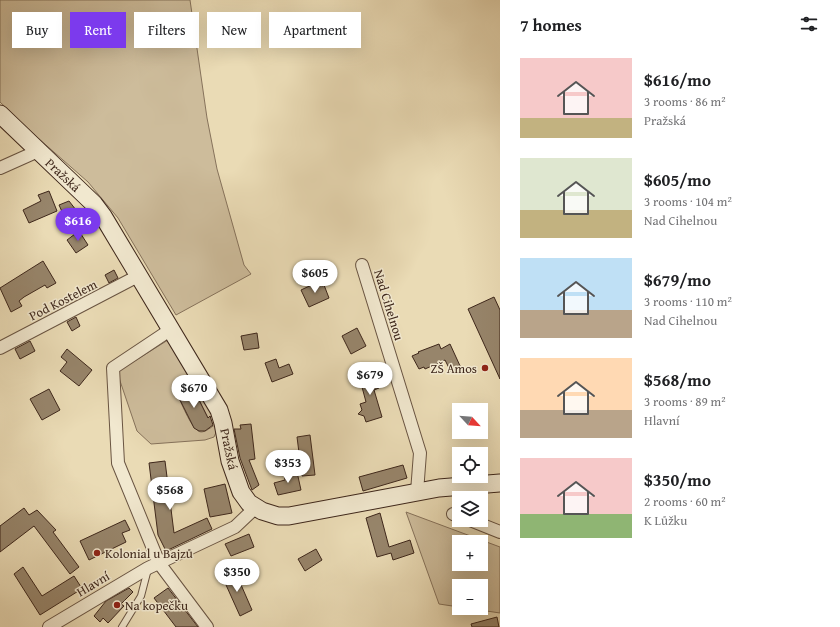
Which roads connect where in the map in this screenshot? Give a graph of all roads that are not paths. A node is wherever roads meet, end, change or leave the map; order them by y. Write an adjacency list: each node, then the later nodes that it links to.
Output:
1 (0, 114): 2 (main road, Pražská)
2 (38, 151): 3 (street); 5 (main road, Pražská)
3 (0, 168)
4 (362, 265): 9 (street, Nad Cihelnou)
5 (138, 276): 6 (main road, Pražská); 7 (street, Pod Kostelem)
6 (170, 330): 10 (main road, Pražská); 13 (street)
7 (0, 348)
8 (500, 483): 9 (main road)
9 (417, 492): 10 (main road)
10 (255, 508): 13 (street, Hlavní)
11 (488, 527): 12 (street)
12 (500, 532)
13 (154, 565): 14 (street, Hlavní); 15 (lane); 16 (street)
14 (50, 627)
15 (122, 627)
16 (207, 627)

